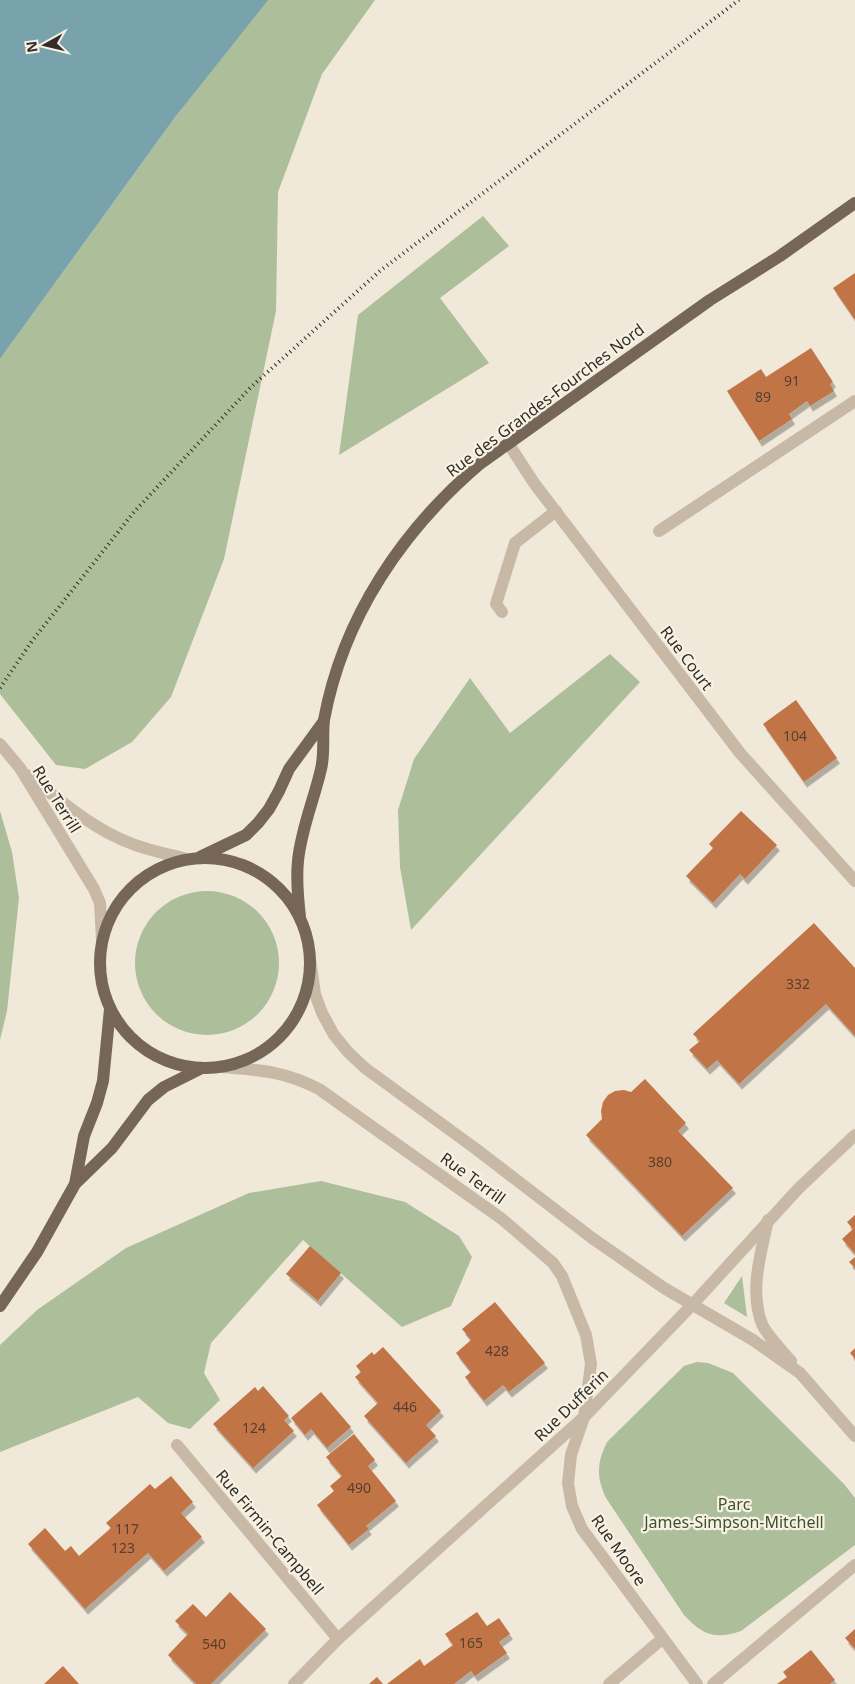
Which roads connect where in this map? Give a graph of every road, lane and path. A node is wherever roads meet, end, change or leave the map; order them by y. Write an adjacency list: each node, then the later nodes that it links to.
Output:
1 (855, 203): 3 (main road, Rue des Grandes-Fourches Nord)
2 (855, 401): 5 (street)
3 (508, 444): 4 (street, Rue Court); 7 (main road, Rue des Grandes-Fourches Nord)
4 (556, 511): 6 (street); 11 (street, Rue Court)
5 (659, 532)
6 (502, 612)
7 (324, 721): 10 (main road, Rue des Grandes-Fourches Nord); 12 (main road, Rue des Grandes-Fourches Nord)
8 (0, 744): 9 (street)
9 (20, 768): 10 (street, Rue Terrill); 13 (street, Rue Terrill)
10 (192, 858): 12 (main road); 13 (main road)
11 (855, 881)
12 (300, 917): 14 (main road)
13 (102, 940): 15 (main road)
14 (310, 959): 16 (main road); 21 (street, Rue Terrill)
15 (110, 1009): 17 (main road); 19 (main road)
16 (222, 1067): 17 (main road); 24 (street, Rue Terrill)
17 (202, 1068): 19 (main road)
18 (855, 1134): 20 (street, Rue Dufferin)
19 (75, 1184): 22 (main road)
20 (768, 1220): 21 (street, Rue Dufferin); 23 (street)
21 (693, 1304): 23 (street, Rue Terrill); 24 (street, Rue Dufferin)
22 (0, 1306)
23 (800, 1373): 25 (street)
24 (584, 1417): 28 (street, Rue Dufferin); 29 (street, Rue Moore)
25 (855, 1436)
26 (177, 1445): 28 (street, Rue Firmin-Campbell)
27 (855, 1565): 33 (street)
28 (338, 1639): 30 (street, Rue Dufferin)
29 (662, 1639): 31 (street); 32 (street, Rue Moore)
30 (294, 1684)
31 (609, 1684)
32 (697, 1684)
33 (713, 1684)

